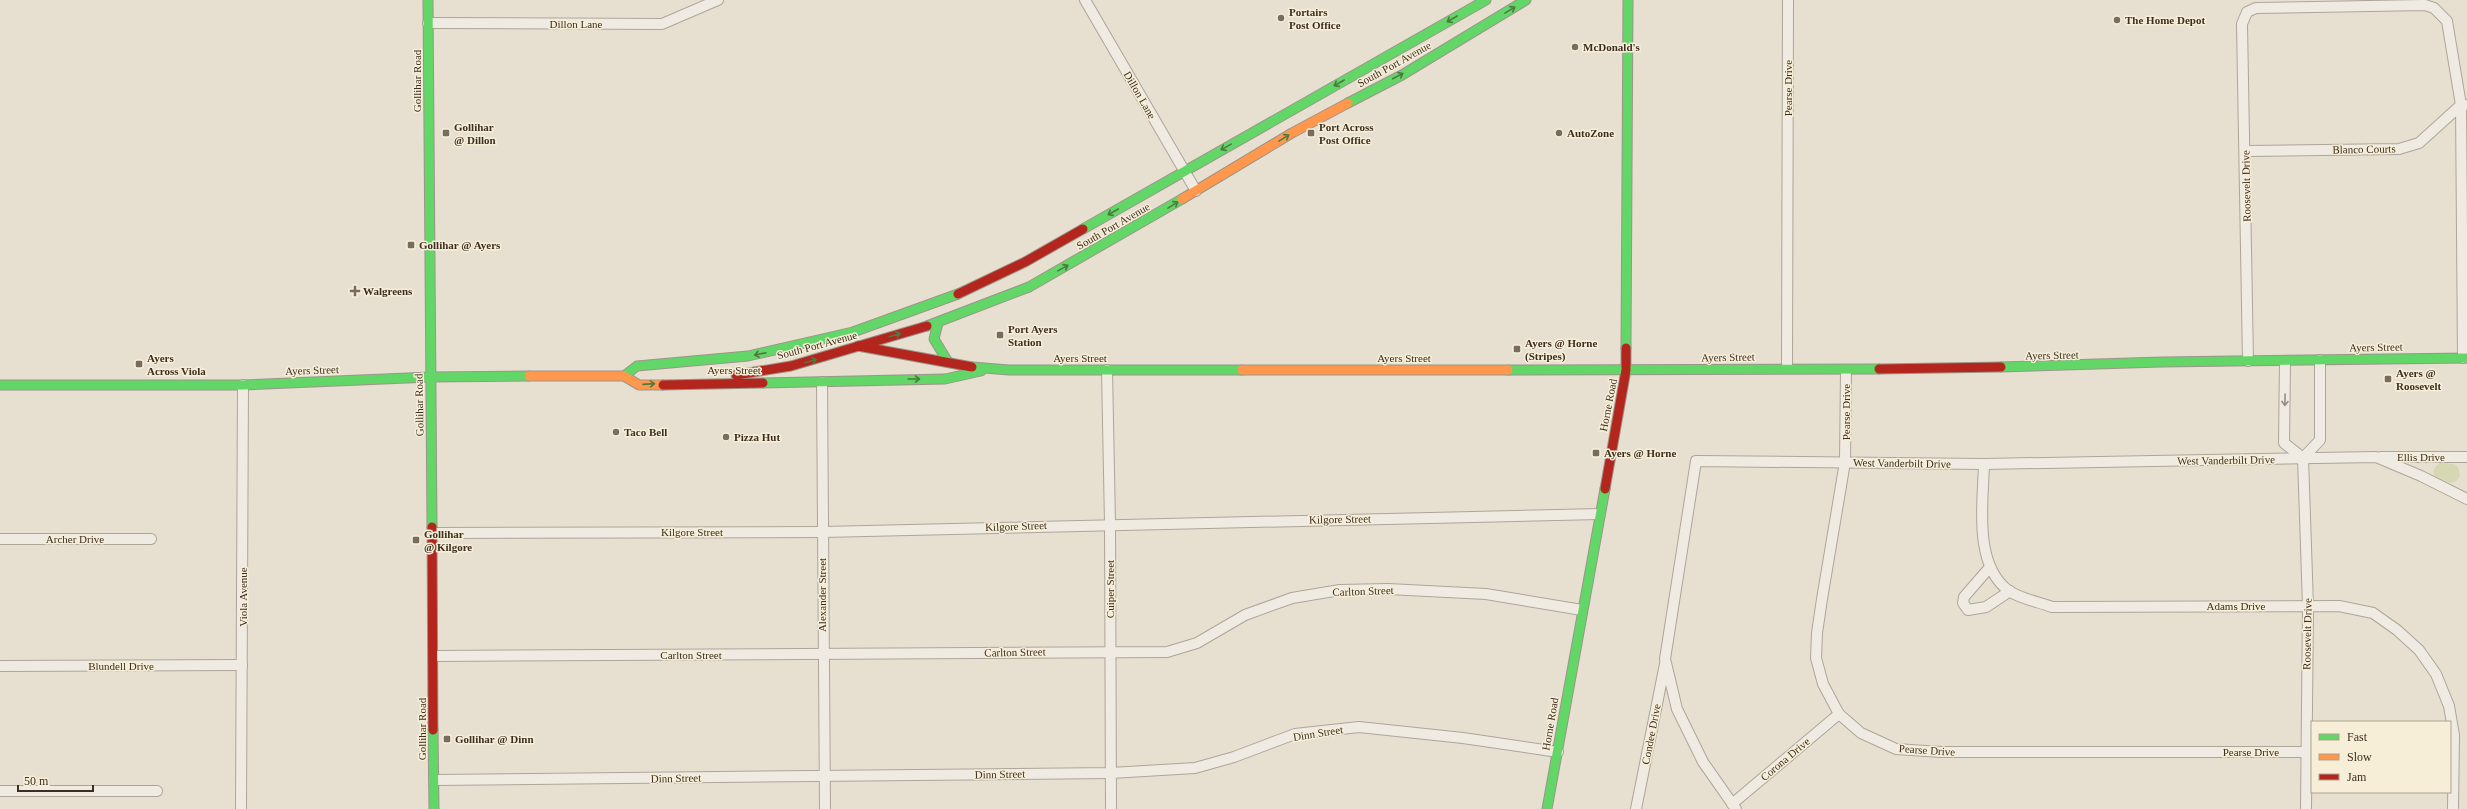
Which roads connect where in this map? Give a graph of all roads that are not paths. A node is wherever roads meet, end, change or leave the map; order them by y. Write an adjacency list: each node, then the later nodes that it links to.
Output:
1 (428, 0): 9 (main road, Gollihar Road)
2 (718, 0): 9 (street, Dillon Lane)
3 (1085, 0): 12 (street, Dillon Lane)
4 (1486, 0): 12 (main road, South Port Avenue, one-way to 12)
5 (1526, 0): 13 (main road, South Port Avenue, one-way to 5)
6 (1628, 0): 26 (main road, Horne Road)
7 (1788, 0): 23 (street, Pearse Drive)
8 (2336, 3): 10 (street); 11 (street, Roosevelt Drive)
9 (428, 23): 29 (main road, Gollihar Road)
10 (2464, 105): 11 (street, Blanco Courts); 14 (street)
11 (2246, 151): 21 (street, Roosevelt Drive)
12 (1184, 171): 13 (street, Dillon Lane); 16 (main road, South Port Avenue, one-way to 16)
13 (1196, 191): 15 (main road, South Port Avenue, one-way to 13)
14 (2465, 283): 18 (street)
15 (938, 323): 17 (main road, South Port Avenue, one-way to 15); 22 (main road)
16 (852, 332): 28 (main road, Ayers Street, one-way to 28)
17 (858, 346): 22 (main road, Ayers Street); 31 (main road, South Port Avenue, one-way to 17)
18 (2465, 358): 20 (main road, Ayers Street)
19 (2286, 360): 20 (main road, Ayers Street); 21 (main road, Ayers Street); 36 (street, one-way to 36)
20 (2320, 360): 36 (street)
21 (2248, 361): 27 (main road, Ayers Street)
22 (948, 362): 24 (main road, Ayers Street)
23 (1787, 368): 26 (main road, Ayers Street); 27 (main road, Ayers Street)
24 (989, 369): 25 (main road, Ayers Street); 30 (main road, Ayers Street, one-way to 24)
25 (1107, 370): 26 (main road, Ayers Street); 41 (street, Cuiper Street)
26 (1626, 370): 40 (main road, Horne Road)
27 (1846, 370): 37 (street, Pearse Drive)
28 (624, 376): 29 (main road, Ayers Street); 31 (main road, Ayers Street, one-way to 31)
29 (431, 377): 33 (main road, Ayers Street); 43 (main road, Gollihar Road)
30 (822, 382): 31 (main road, Ayers Street); 42 (street, Alexander Street)
31 (676, 383)
32 (0, 384): 33 (main road, Ayers Street)
33 (243, 385): 54 (street, Viola Avenue)
34 (2376, 457): 35 (street, Ellis Drive); 36 (street, West Vanderbilt Drive); 39 (street, West Vanderbilt Drive)
35 (2467, 457)
36 (2303, 458): 38 (street, West Vanderbilt Drive); 48 (street, Roosevelt Drive)
37 (1845, 462): 38 (street, West Vanderbilt Drive); 53 (street, West Vanderbilt Drive); 56 (street, Pearse Drive)
38 (1984, 464): 46 (street, Adams Drive)
39 (2467, 499)
40 (1600, 514): 41 (street, Kilgore Street); 49 (main road, Horne Road)
41 (1110, 523): 42 (street, Kilgore Street); 50 (street, Cuiper Street)
42 (823, 532): 43 (street, Kilgore Street); 51 (street, Alexander Street)
43 (433, 533): 52 (main road, Gollihar Road)
44 (0, 539): 45 (street, Archer Drive)
45 (151, 539)
46 (1990, 567): 47 (street, Adams Drive); 47 (street)
47 (2010, 591): 48 (street, Adams Drive)
48 (2308, 606): 58 (street, Roosevelt Drive); 72 (street, Adams Drive)
49 (1582, 610): 50 (street, Carlton Street); 57 (main road, Horne Road)
50 (1110, 651): 51 (street, Carlton Street); 59 (street, Cuiper Street)
51 (822, 655): 52 (street, Carlton Street); 60 (street, Alexander Street)
52 (434, 656): 61 (main road, Gollihar Road)
53 (1665, 659): 64 (street, West Vanderbilt Drive); 70 (street, Condee Drive)
54 (242, 665): 55 (street, Blundell Drive); 65 (street, Viola Avenue)
55 (0, 666)
56 (1839, 714): 58 (street, Pearse Drive); 64 (street, Corona Drive)
57 (1558, 752): 59 (street, Dinn Street); 69 (main road, Horne Road)
58 (2305, 752): 71 (street, Roosevelt Drive)
59 (1111, 773): 60 (street, Dinn Street); 68 (street, Cuiper Street)
60 (825, 776): 61 (street, Dinn Street); 67 (street, Alexander Street)
61 (434, 780): 66 (main road, Gollihar Road)
62 (0, 791): 63 (street)
63 (157, 791)
64 (1734, 806)
65 (241, 809)
66 (434, 809)
67 (825, 809)
68 (1111, 809)
69 (1547, 809)
70 (1636, 809)
71 (2306, 809)
72 (2453, 809)

